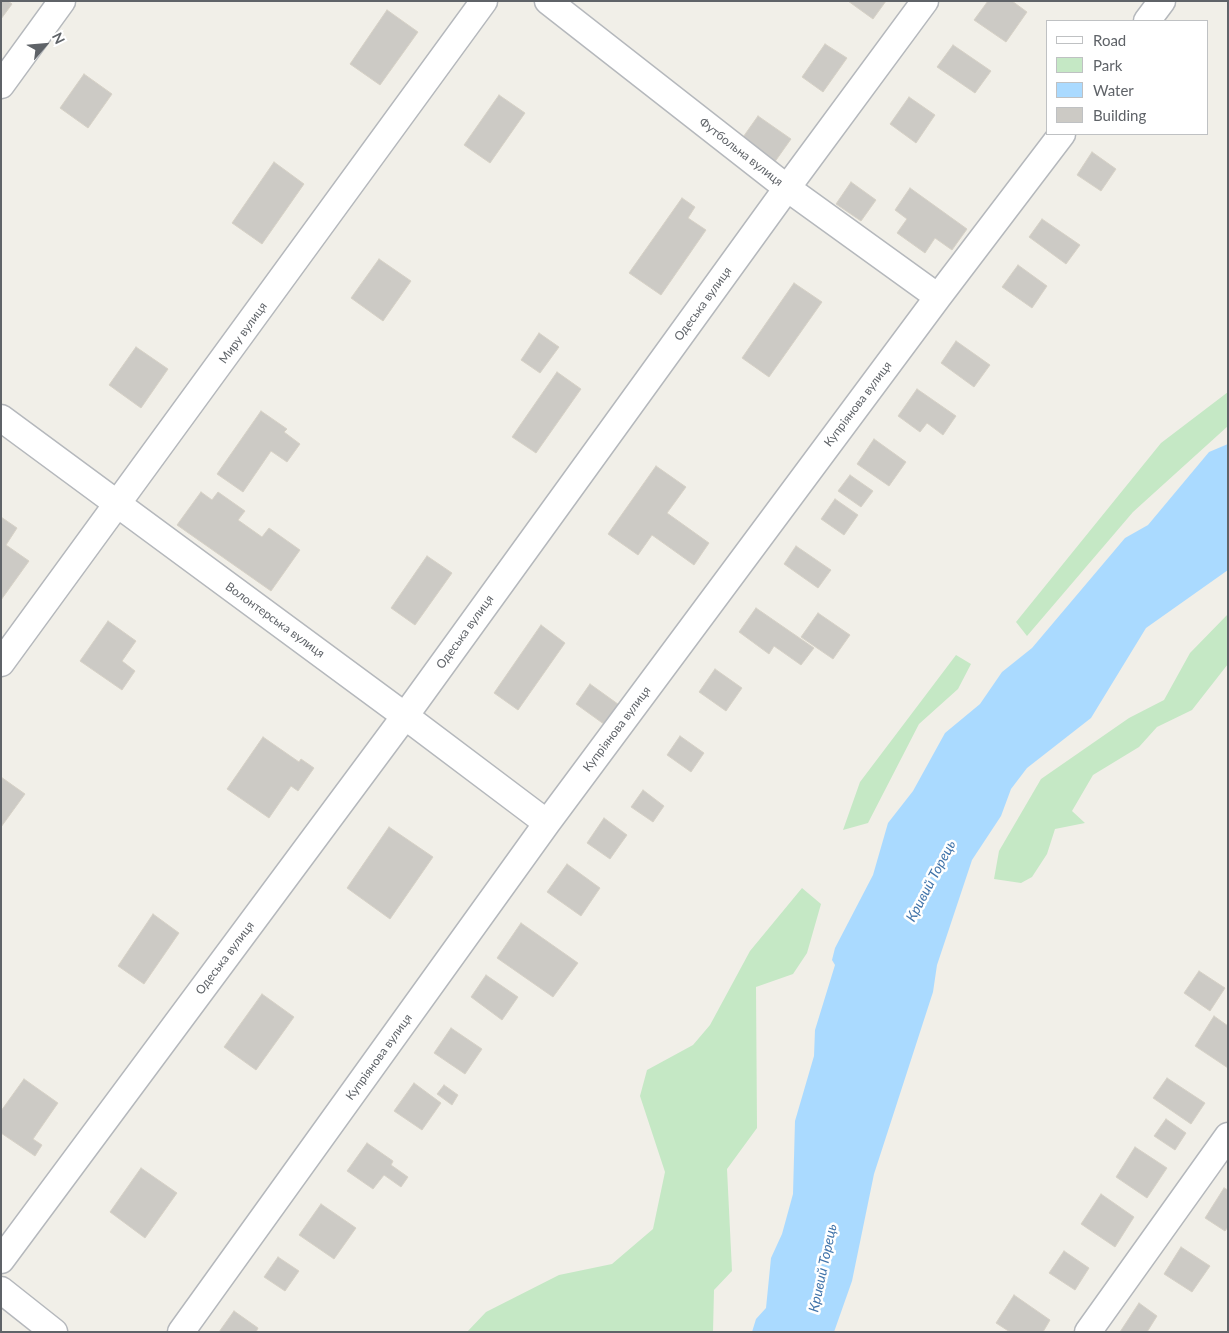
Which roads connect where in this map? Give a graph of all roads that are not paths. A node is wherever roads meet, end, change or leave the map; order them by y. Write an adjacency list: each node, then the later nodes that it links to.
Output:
1 (62, 1): 7 (street)
2 (484, 1): 12 (street, Миру вулиця)
3 (548, 1): 9 (street, Футбольна вулиця)
4 (925, 1): 9 (street, Одеська вулиця)
5 (1162, 1): 6 (street)
6 (1148, 20)
7 (1, 85)
8 (1061, 135): 10 (street, Купріянова вулиця)
9 (787, 188): 10 (street, Футбольна вулиця); 14 (street, Одеська вулиця)
10 (938, 297): 15 (street, Купріянова вулиця)
11 (1, 418): 12 (street, Волонтерська вулиця)
12 (118, 505): 13 (street, Миру вулиця); 14 (street, Волонтерська вулиця)
13 (1, 664)
14 (405, 716): 15 (street, Волонтерська вулиця); 17 (street, Одеська вулиця)
15 (547, 823): 20 (street, Купріянова вулиця)
16 (1228, 1136): 21 (street)
17 (1, 1260)
18 (1, 1290): 19 (street)
19 (54, 1332)
20 (181, 1332)
21 (1088, 1332)

